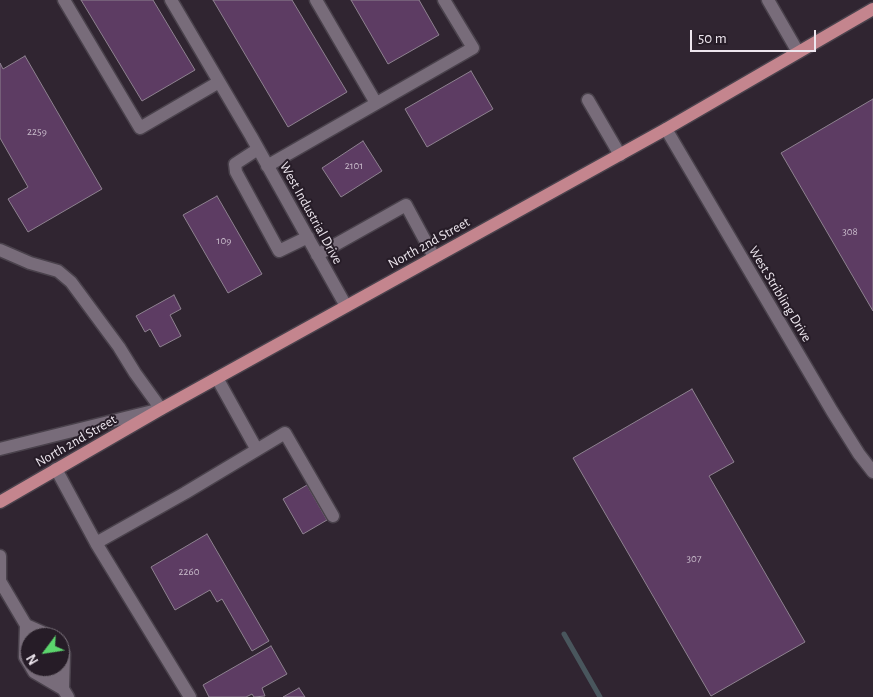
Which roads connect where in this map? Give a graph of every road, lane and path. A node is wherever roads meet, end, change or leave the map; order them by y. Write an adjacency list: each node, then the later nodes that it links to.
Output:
1 (64, 0): 8 (street)
2 (171, 0): 8 (street, West Industrial Drive)
3 (316, 0): 10 (street)
4 (444, 0): 10 (street)
5 (768, 0): 7 (street)
6 (873, 9): 7 (main road, North 2nd Street)
7 (798, 52): 11 (main road, North 2nd Street)
8 (219, 82): 12 (street, West Industrial Drive)
9 (588, 100): 13 (street)
10 (376, 103): 14 (street)
11 (666, 129): 13 (main road, North 2nd Street); 25 (street, West Stribling Drive)
12 (258, 149): 14 (street, West Industrial Drive); 15 (street)
13 (620, 155): 18 (main road, North 2nd Street)
14 (267, 166): 15 (street, West Industrial Drive)
15 (308, 237): 17 (street, West Industrial Drive)
16 (0, 250): 21 (street)
17 (318, 255): 18 (street); 19 (street, West Industrial Drive)
18 (434, 257): 19 (main road, North 2nd Street)
19 (346, 306): 20 (main road, North 2nd Street)
20 (217, 378): 21 (main road, North 2nd Street); 23 (street)
21 (161, 409): 22 (street); 24 (main road, North 2nd Street)
22 (0, 449)
23 (257, 450): 27 (street); 28 (street)
24 (56, 469): 26 (main road, North 2nd Street); 28 (street)
25 (873, 472)
26 (0, 502)
27 (333, 516)
28 (96, 543): 37 (street)
29 (0, 556): 30 (street)
30 (0, 581): 31 (street)
31 (26, 625): 32 (street)
32 (30, 627)
33 (41, 677): 36 (street)
34 (56, 677): 36 (street)
35 (65, 677): 36 (street)
36 (65, 693)
37 (190, 697)

